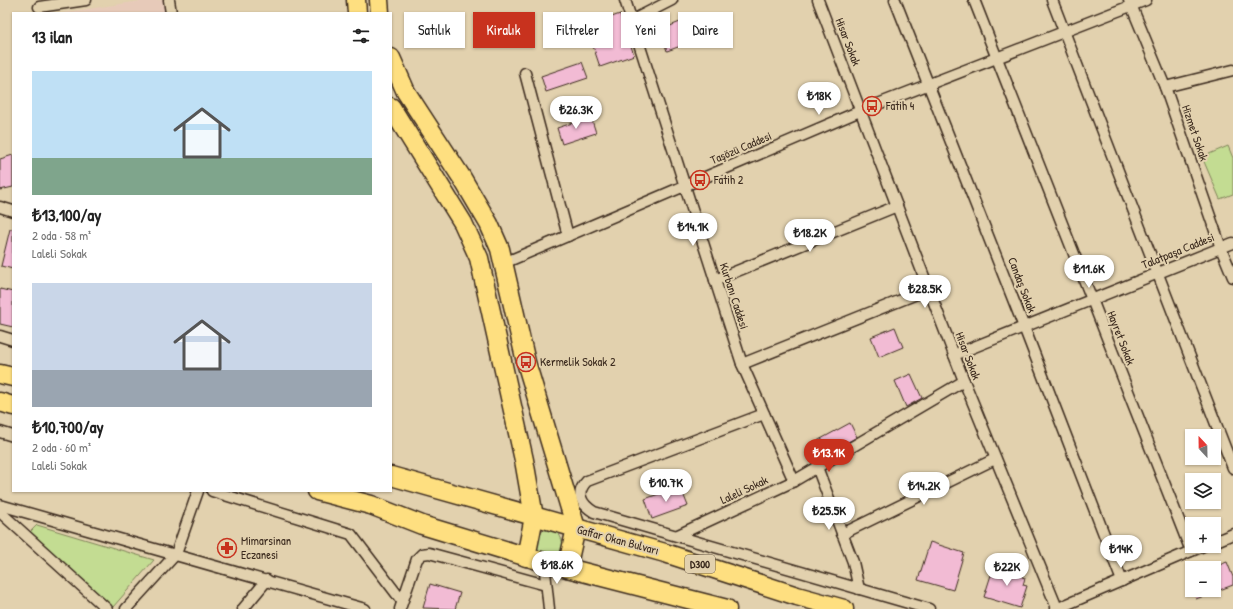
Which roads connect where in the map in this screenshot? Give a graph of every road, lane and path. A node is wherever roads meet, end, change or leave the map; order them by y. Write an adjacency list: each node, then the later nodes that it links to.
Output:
1 (86, 0): 13 (street)
2 (169, 0): 14 (street)
3 (356, 0): 15 (highway)
4 (379, 0): 16 (highway)
5 (625, 0): 17 (street, Kurbanı Caddesi)
6 (672, 0): 18 (street)
7 (818, 0): 28 (street, Hisar Sokak)
8 (895, 0): 25 (street, Candaş Sokak)
9 (974, 0): 21 (street, Hayret Sokak)
10 (1052, 0): 19 (street)
11 (1146, 0): 12 (street, Taşözü Caddesi)
12 (1130, 3): 19 (street, Taşözü Caddesi); 26 (street, Hizmet Sokak)
13 (39, 7)
14 (171, 12)
15 (357, 12)
16 (380, 12)
17 (628, 12)
18 (649, 12)
19 (1064, 32): 21 (street, Taşözü Caddesi); 37 (street)
20 (640, 48): 29 (street, Kurbanı Caddesi)
21 (996, 58): 25 (street, Taşözü Caddesi); 41 (street, Hayret Sokak)
22 (392, 60): 36 (highway)
23 (1233, 70): 26 (street)
24 (525, 73): 33 (street)
25 (929, 84): 28 (street, Taşözü Caddesi); 42 (street, Candaş Sokak)
26 (1165, 87): 35 (street, Hizmet Sokak)
27 (392, 110): 65 (highway)
28 (860, 111): 29 (street, Taşözü Caddesi); 30 (street, Hisar Sokak)
29 (686, 187): 33 (street, Taşözü Caddesi); 39 (street, Kurbanı Caddesi)
30 (897, 206): 39 (street); 40 (street, Hisar Sokak)
31 (0, 207): 32 (street)
32 (12, 211)
33 (568, 236): 36 (street, Taşözü Caddesi)
34 (1233, 243): 35 (street, Talatpaşa Caddesi)
35 (1221, 248): 37 (street, Talatpaşa Caddesi); 38 (street, Hizmet Sokak)
36 (504, 264): 66 (highway)
37 (1157, 274): 41 (street, Talatpaşa Caddesi); 57 (street)
38 (1233, 276)
39 (715, 280): 46 (street, Kurbanı Caddesi)
40 (929, 289): 45 (street, Hisar Sokak); 46 (street)
41 (1092, 299): 42 (street, Talatpaşa Caddesi); 70 (street, Hayret Sokak)
42 (1024, 327): 45 (street, Talatpaşa Caddesi); 78 (street, Candaş Sokak)
43 (0, 336): 44 (street)
44 (12, 340)
45 (954, 355): 49 (street, Hisar Sokak)
46 (742, 364): 52 (street, Kurbanı Caddesi)
47 (0, 374): 48 (highway)
48 (12, 377)
49 (964, 381): 55 (street, Hisar Sokak); 56 (street, Laleli Sokak)
50 (0, 402): 51 (highway)
51 (12, 406)
52 (764, 414): 59 (street, Kurbanı Caddesi); 69 (street)
53 (0, 432): 54 (street)
54 (12, 436)
55 (996, 459): 67 (street); 82 (street, Hisar Sokak)
56 (817, 467): 59 (street, Laleli Sokak); 67 (street)
57 (1233, 468)
58 (392, 476): 65 (highway, Gaffar Okan Bulvarı / D300)
59 (794, 481): 69 (street, Laleli Sokak)
60 (198, 492): 73 (street)
61 (215, 492): 81 (street)
62 (321, 492): 74 (highway)
63 (0, 506): 73 (street)
64 (0, 512): 83 (street)
65 (534, 517): 66 (highway, Gaffar Okan Bulvarı / D300); 74 (highway)
66 (576, 528): 76 (highway); 89 (highway, Gaffar Okan Bulvarı / D300)
67 (842, 534): 80 (street)
68 (1233, 534): 71 (street)
69 (678, 535): 80 (street)
70 (1185, 536)
71 (1221, 539)
72 (1186, 553): 78 (street)
73 (176, 554): 77 (street); 84 (street)
74 (526, 557): 75 (highway)
75 (544, 562): 76 (highway); 79 (street)
76 (567, 568): 88 (highway)
77 (267, 580): 85 (street); 86 (street)
78 (1122, 580): 82 (street)
79 (546, 586): 81 (street); 87 (street)
80 (859, 589): 90 (street)
81 (401, 605)
82 (1056, 608)
83 (107, 609)
84 (126, 609)
85 (243, 609)
86 (365, 609)
87 (549, 609)
88 (726, 609)
89 (844, 609)
90 (929, 609)

